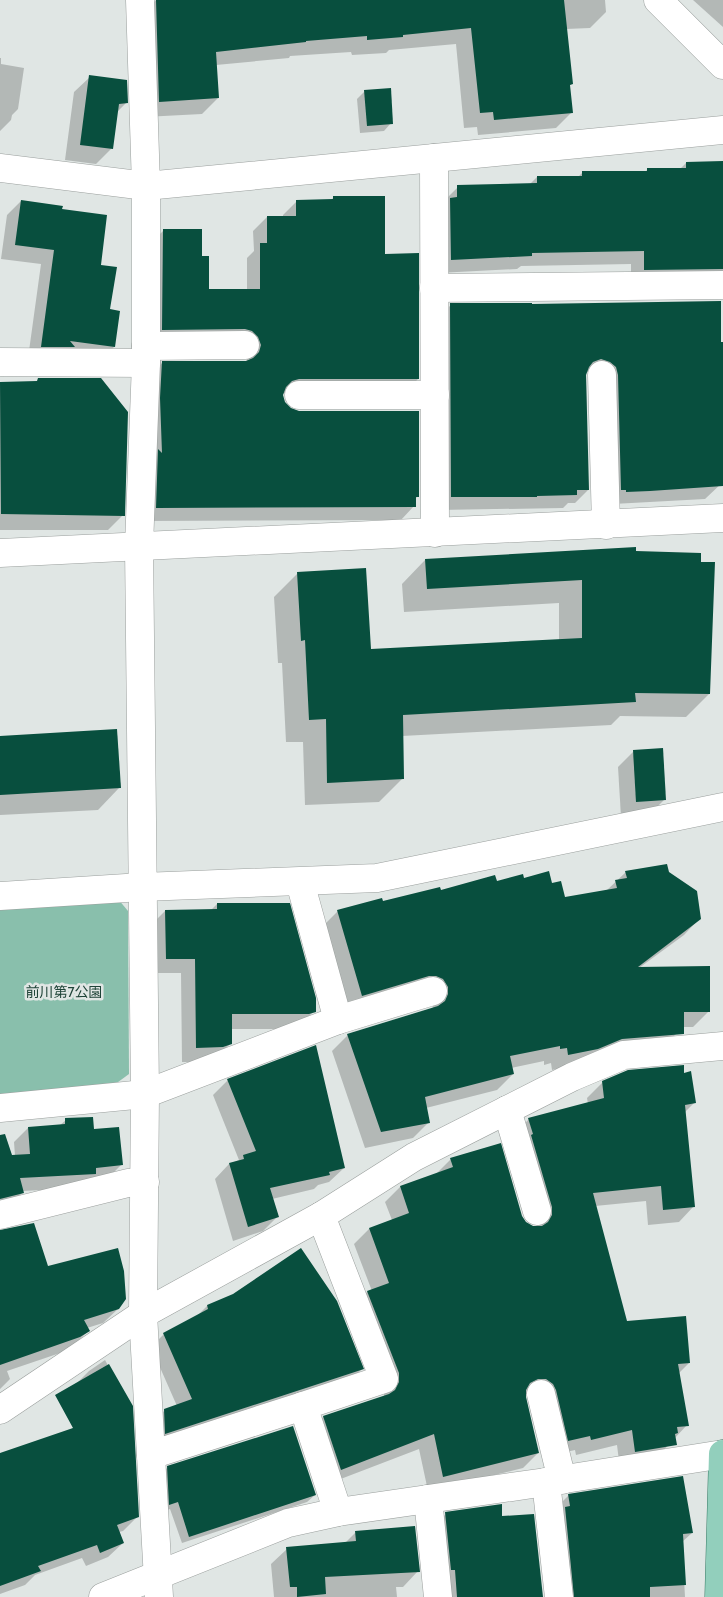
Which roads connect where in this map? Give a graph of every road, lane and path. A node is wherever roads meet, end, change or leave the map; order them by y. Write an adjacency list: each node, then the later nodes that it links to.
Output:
1 (140, 0): 7 (street)
2 (658, 0): 3 (street)
3 (723, 65)
4 (723, 130): 5 (street)
5 (434, 158): 7 (street); 9 (street)
6 (0, 168): 7 (street)
7 (146, 186): 11 (street)
8 (723, 285): 9 (street)
9 (434, 288): 14 (street)
10 (245, 345): 11 (street)
11 (146, 354): 12 (street); 19 (street)
12 (0, 362)
13 (602, 375): 17 (street)
14 (435, 394): 15 (street); 18 (street)
15 (299, 395)
16 (723, 518): 17 (street)
17 (606, 525): 18 (street)
18 (435, 533): 19 (street)
19 (139, 546): 20 (street); 23 (street)
20 (0, 553)
21 (723, 807): 22 (street)
22 (300, 882): 23 (street); 26 (street)
23 (142, 887): 24 (street); 28 (street)
24 (0, 896)
25 (433, 991): 26 (street)
26 (338, 1020): 28 (street)
27 (723, 1046): 30 (street)
28 (145, 1094): 29 (street); 31 (street)
29 (0, 1108)
30 (506, 1110): 32 (street); 34 (street)
31 (145, 1182): 33 (street); 35 (street)
32 (537, 1211)
33 (0, 1215)
34 (320, 1216): 35 (street); 37 (street)
35 (143, 1314): 38 (street); 40 (street)
36 (541, 1394): 41 (street)
37 (303, 1406): 40 (street); 43 (street)
38 (0, 1410)
39 (723, 1454): 41 (street); 48 (main road)
40 (152, 1455): 44 (street)
41 (554, 1481): 42 (street); 47 (street)
42 (428, 1499): 43 (street); 46 (street)
43 (338, 1512): 44 (street)
44 (159, 1587): 45 (street)
45 (103, 1597)
46 (438, 1597)
47 (559, 1597)
48 (719, 1597)

